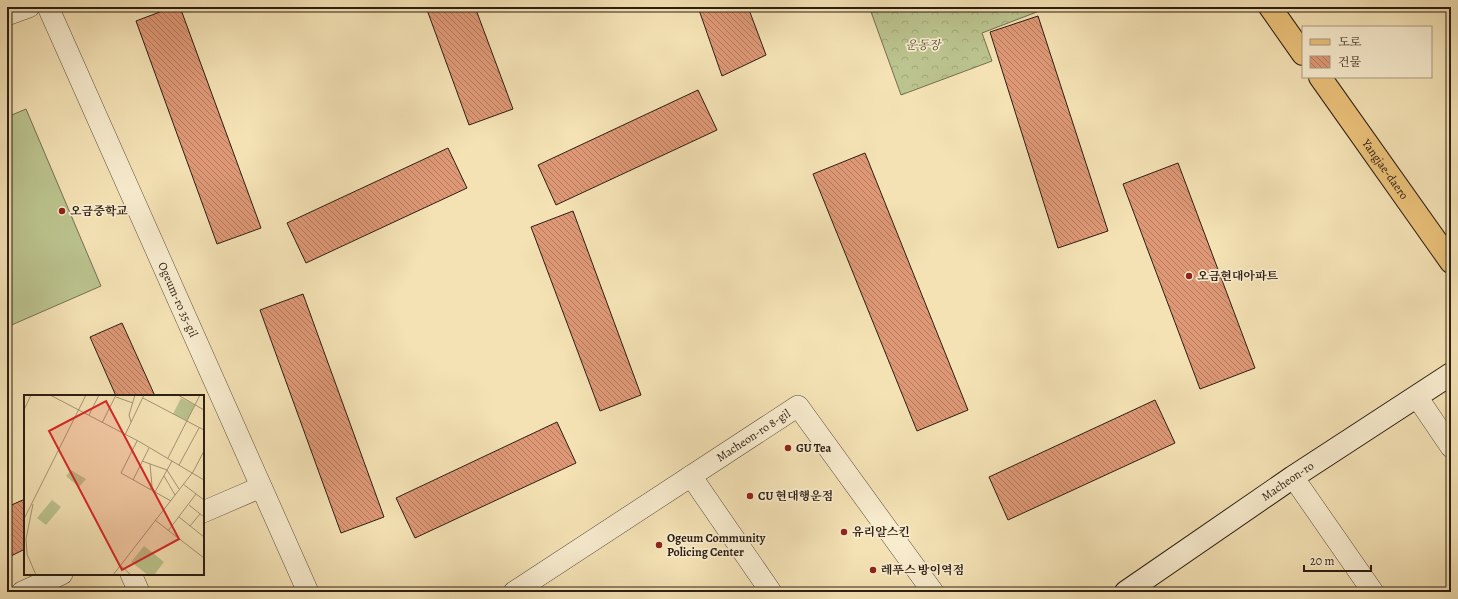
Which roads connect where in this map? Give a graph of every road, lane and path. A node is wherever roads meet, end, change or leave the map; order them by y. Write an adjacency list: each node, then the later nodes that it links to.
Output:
1 (29, 7): 4 (street)
2 (48, 7): 13 (street, Ogeum-ro 35-gil)
3 (1270, 7): 5 (main road)
4 (7, 15)
5 (1302, 53)
6 (1321, 78): 7 (main road, Yangjae-daero)
7 (1451, 262)
8 (1451, 374): 9 (street, Macheon-ro)
9 (1417, 397): 10 (street); 12 (street, Macheon-ro)
10 (1451, 447)
11 (691, 476): 17 (street, Macheon-ro 8-gil); 22 (street); 23 (street, Macheon-ro 8-gil)
12 (1294, 477): 24 (street, Macheon-ro); 25 (street)
13 (262, 486): 14 (street); 20 (street, Ogeum-ro 35-gil)
14 (204, 512)
15 (60, 575): 18 (street)
16 (131, 575): 19 (street)
17 (542, 584): 21 (street, Macheon-ro 8-gil)
18 (22, 592)
19 (139, 592)
20 (308, 592)
21 (514, 592)
22 (771, 592)
23 (932, 592)
24 (1126, 592)
25 (1373, 592)

